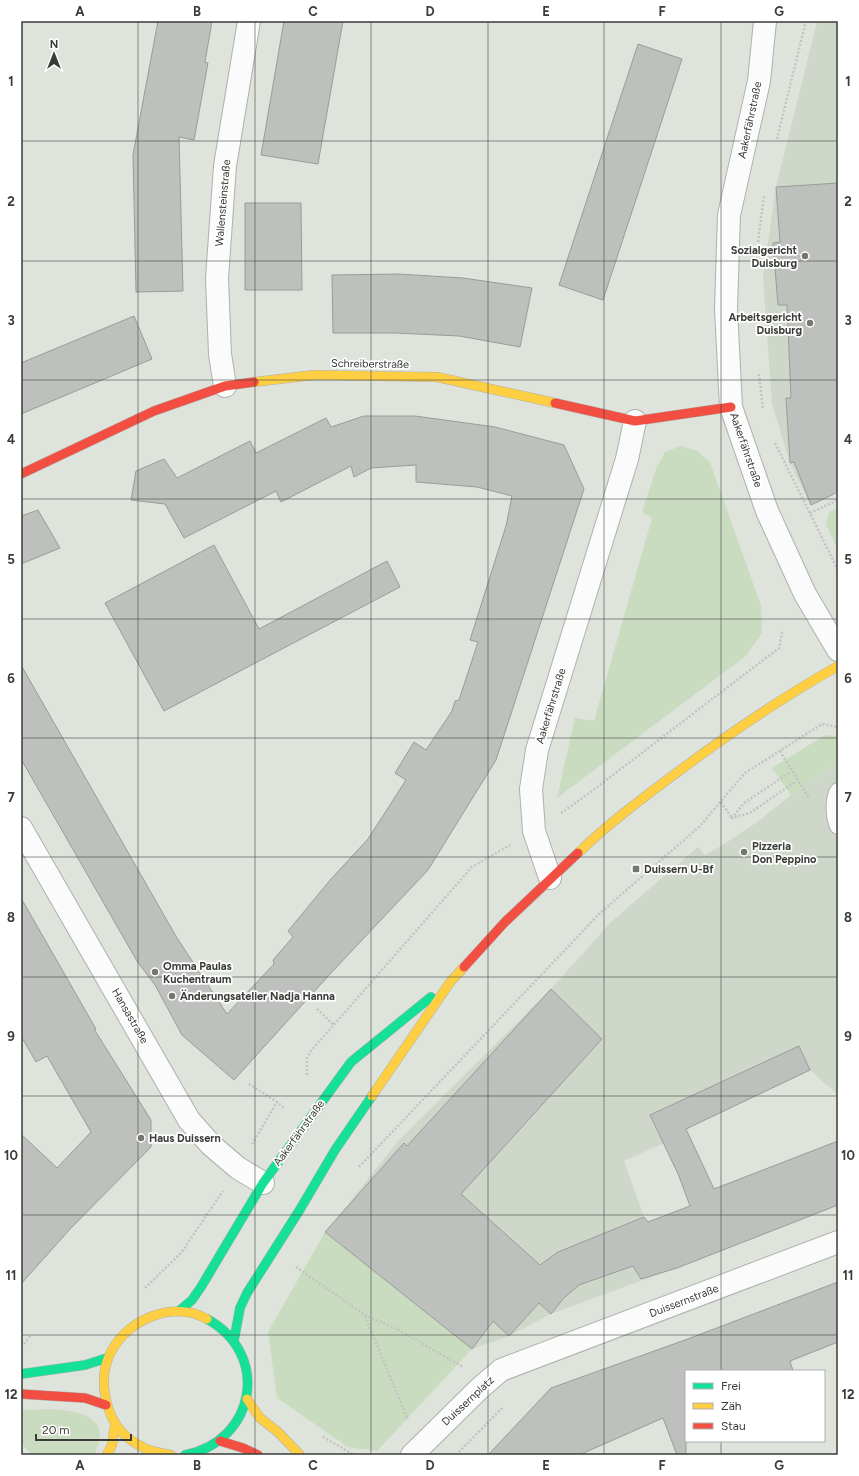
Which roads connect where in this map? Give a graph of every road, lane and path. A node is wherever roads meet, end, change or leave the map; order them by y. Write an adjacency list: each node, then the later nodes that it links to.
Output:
1 (249, 21): 8 (street, Wallensteinstraße)
2 (765, 21): 9 (street, Aakerfährstraße)
3 (806, 21): 4 (path)
4 (776, 142)
5 (764, 195): 6 (path)
6 (757, 250)
7 (759, 367): 10 (path)
8 (225, 386): 11 (main road, Schreiberstraße); 13 (main road, Schreiberstraße)
9 (731, 407): 11 (main road, Schreiberstraße); 18 (street, Aakerfährstraße)
10 (763, 414)
11 (635, 421): 29 (street, Aakerfährstraße)
12 (775, 443): 15 (path)
13 (21, 474)
14 (838, 500): 15 (path)
15 (810, 513): 16 (path)
16 (838, 570)
17 (782, 632): 29 (path)
18 (838, 650)
19 (838, 666): 30 (main road, Aakerfährstraße)
20 (838, 727): 21 (path)
21 (780, 752): 25 (path); 27 (path)
22 (789, 773): 26 (path)
23 (796, 782): 26 (path)
24 (838, 791): 27 (lane)
25 (721, 802): 26 (path); 35 (path)
26 (732, 818)
27 (837, 824)
28 (21, 828): 36 (street, Hansastraße)
29 (534, 832): 30 (street, Aakerfährstraße); 33 (path)
30 (550, 878): 31 (main road, Aakerfährstraße)
31 (451, 981): 36 (main road, Aakerfährstraße); 42 (main road, Aakerfährstraße)
32 (317, 1009): 33 (path)
33 (334, 1025): 34 (path)
34 (306, 1080)
35 (358, 1168)
36 (263, 1183): 39 (main road, Aakerfährstraße)
37 (838, 1242): 45 (street, Duissernstraße)
38 (291, 1263): 40 (path)
39 (179, 1311): 42 (main road); 44 (main road)
40 (365, 1315): 47 (path); 53 (path)
41 (30, 1336): 43 (path)
42 (234, 1340): 49 (main road)
43 (21, 1348)
44 (108, 1358): 46 (main road); 50 (main road)
45 (530, 1359): 47 (street, Duissernplatz)
46 (21, 1374)
47 (480, 1388): 53 (street, Duissernplatz)
48 (21, 1394): 50 (main road)
49 (247, 1399): 52 (main road); 59 (main road)
50 (106, 1405): 51 (main road)
51 (115, 1424): 54 (main road); 55 (main road)
52 (220, 1441): 57 (main road); 58 (main road)
53 (416, 1452)
54 (107, 1455)
55 (160, 1455): 56 (main road)
56 (171, 1455)
57 (184, 1455)
58 (258, 1455)
59 (300, 1455)

